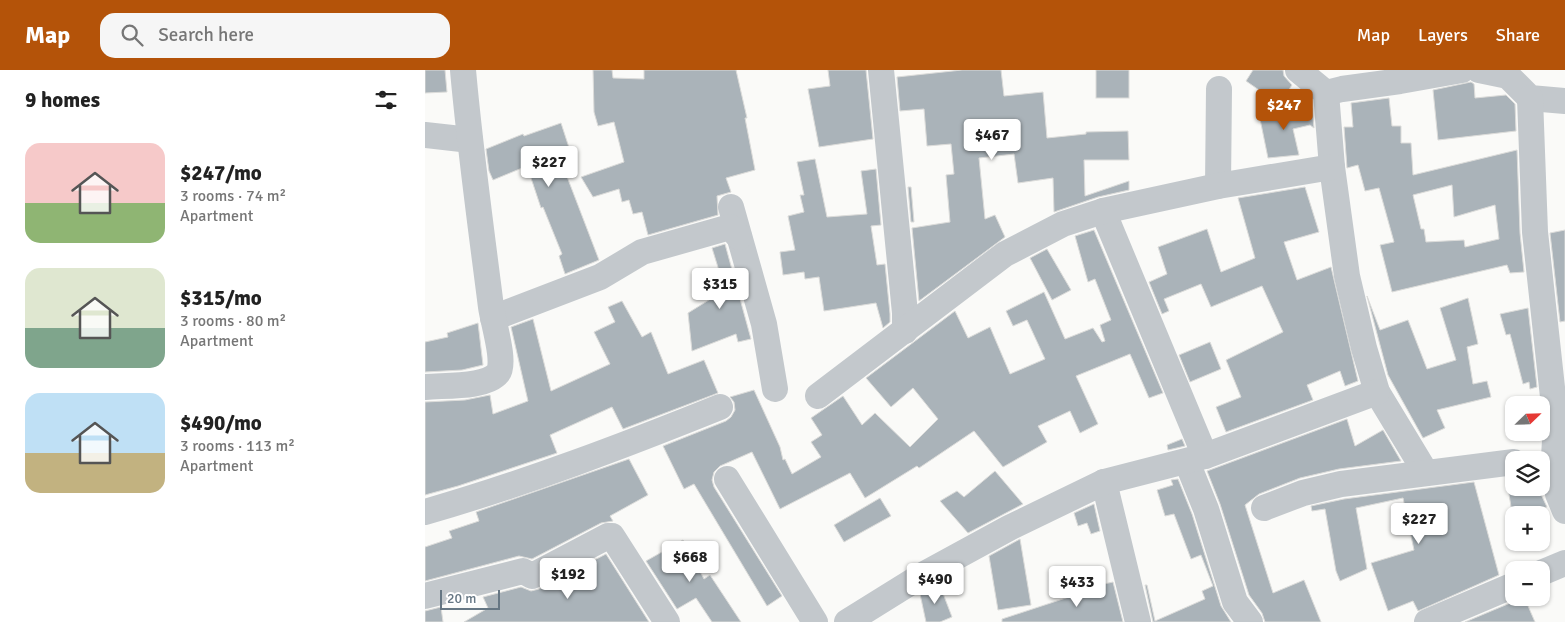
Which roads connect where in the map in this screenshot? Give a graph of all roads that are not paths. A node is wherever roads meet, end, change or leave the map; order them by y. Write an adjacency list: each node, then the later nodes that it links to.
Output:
1 (463, 70): 11 (street)
2 (881, 70): 18 (street)
3 (1298, 70): 7 (street)
4 (1463, 70): 7 (street)
5 (1479, 70): 8 (street)
6 (1219, 89): 13 (street)
7 (1326, 93): 12 (street)
8 (1530, 98): 9 (street); 24 (street)
9 (1565, 101)
10 (425, 134): 11 (street)
11 (469, 140): 17 (street)
12 (1332, 167): 13 (street); 21 (street)
13 (1218, 186): 15 (street)
14 (731, 207): 16 (street)
15 (1103, 212): 18 (street); 25 (street)
16 (739, 237): 17 (street); 20 (street)
17 (493, 318): 19 (street)
18 (905, 331): 22 (street)
19 (425, 387)
20 (775, 389)
21 (1377, 392): 25 (street); 28 (street)
22 (818, 396)
23 (720, 407): 33 (street)
24 (1550, 452)
25 (1196, 459): 30 (street); 42 (street)
26 (1550, 461): 32 (street)
27 (1505, 463): 28 (street)
28 (1426, 472): 31 (street)
29 (727, 479): 39 (street)
30 (1105, 482): 40 (street); 41 (street)
31 (1264, 508)
32 (1565, 511)
33 (425, 512)
34 (1565, 563): 35 (street)
35 (1550, 569)
36 (1505, 589): 43 (street)
37 (425, 596): 38 (street)
38 (667, 622)
39 (815, 622)
40 (847, 622)
41 (1138, 622)
42 (1250, 622)
43 (1427, 622)

